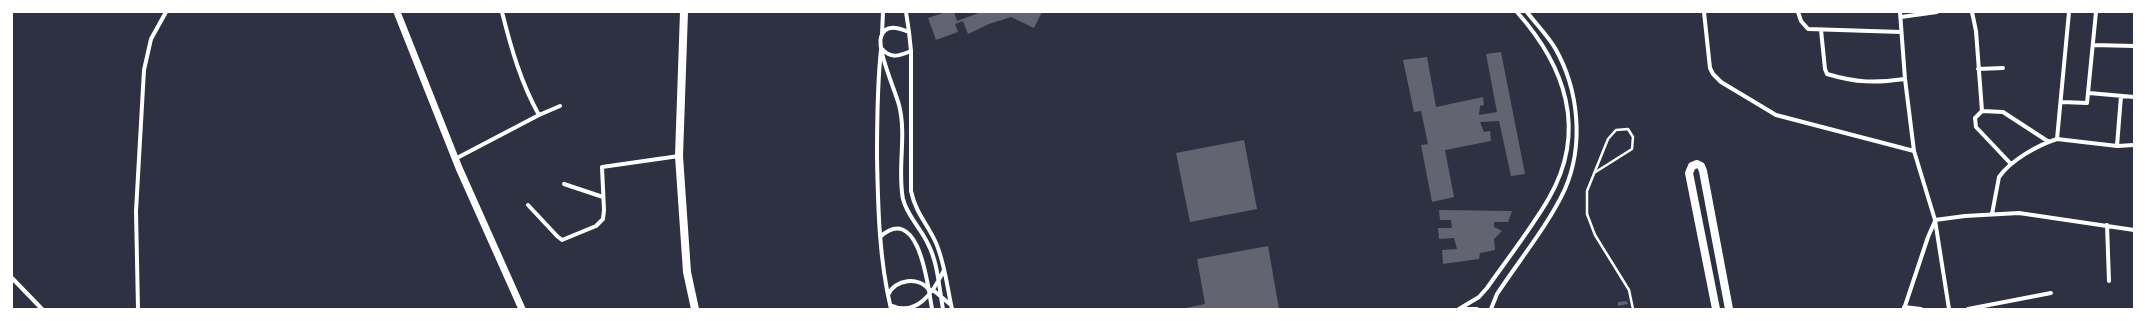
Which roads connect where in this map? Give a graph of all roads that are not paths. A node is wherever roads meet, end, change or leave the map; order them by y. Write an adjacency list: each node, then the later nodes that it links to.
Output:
1 (166, 12): 65 (street)
2 (397, 12): 40 (main road)
3 (502, 12): 33 (street)
4 (684, 12): 39 (highway)
5 (883, 12): 19 (street)
6 (906, 12): 17 (street)
7 (1517, 12): 43 (street)
8 (1527, 12): 45 (street)
9 (1704, 12): 38 (street)
10 (1798, 12): 16 (street)
11 (1937, 12): 15 (street)
12 (1972, 12): 25 (street)
13 (2069, 12): 30 (street)
14 (2096, 12): 20 (street)
15 (1900, 14): 18 (street)
16 (1821, 30): 18 (street); 26 (street)
17 (909, 32): 19 (street); 23 (street)
18 (1901, 32): 26 (street)
19 (882, 34): 22 (street)
20 (2093, 45): 21 (street); 27 (street)
21 (2134, 46)
22 (881, 48): 23 (street); 52 (street); 56 (street)
23 (911, 51): 53 (street)
24 (2003, 68): 25 (street)
25 (1978, 69): 32 (street)
26 (1905, 79): 38 (street)
27 (2089, 93): 28 (street); 30 (street)
28 (2121, 96): 29 (street); 37 (street)
29 (2134, 97)
30 (2062, 102): 34 (street)
31 (560, 106): 33 (street)
32 (1982, 111): 35 (street); 41 (street)
33 (539, 115): 40 (street)
34 (2057, 139): 35 (street); 37 (street)
35 (2049, 142): 41 (street)
36 (2134, 145): 37 (street)
37 (2117, 146)
38 (1914, 151): 49 (street)
39 (679, 156): 46 (street); 67 (highway)
40 (455, 159): 66 (main road)
41 (2011, 164): 48 (street)
42 (1594, 173): 42 (lane); 74 (lane)
43 (1558, 179): 45 (street); 70 (street)
44 (564, 184): 46 (street)
45 (1567, 184): 73 (street)
46 (603, 197): 47 (street)
47 (528, 205)
48 (1992, 214): 49 (street); 50 (street)
49 (1935, 220): 63 (street); 78 (street)
50 (2107, 225): 51 (street); 55 (street)
51 (2134, 230)
52 (880, 238): 57 (street); 59 (street)
53 (944, 270): 56 (street); 62 (street)
54 (12, 278): 64 (street)
55 (2109, 281)
56 (938, 282): 57 (street); 60 (street)
57 (930, 291): 59 (street); 60 (street); 61 (street); 68 (street)
58 (2051, 293): 79 (street)
59 (888, 296): 61 (street)
60 (941, 297): 62 (street); 69 (street)
61 (891, 307)
62 (951, 307)
63 (1904, 308): 77 (street)
64 (42, 309)
65 (138, 309)
66 (522, 309)
67 (695, 309)
68 (932, 309)
69 (943, 309)
70 (1459, 309): 71 (street)
71 (1464, 309): 72 (street)
72 (1477, 309)
73 (1491, 309)
74 (1633, 309)
75 (1716, 309): 76 (highway)
76 (1729, 309)
77 (1921, 309)
78 (1949, 309)
79 (1968, 309)

